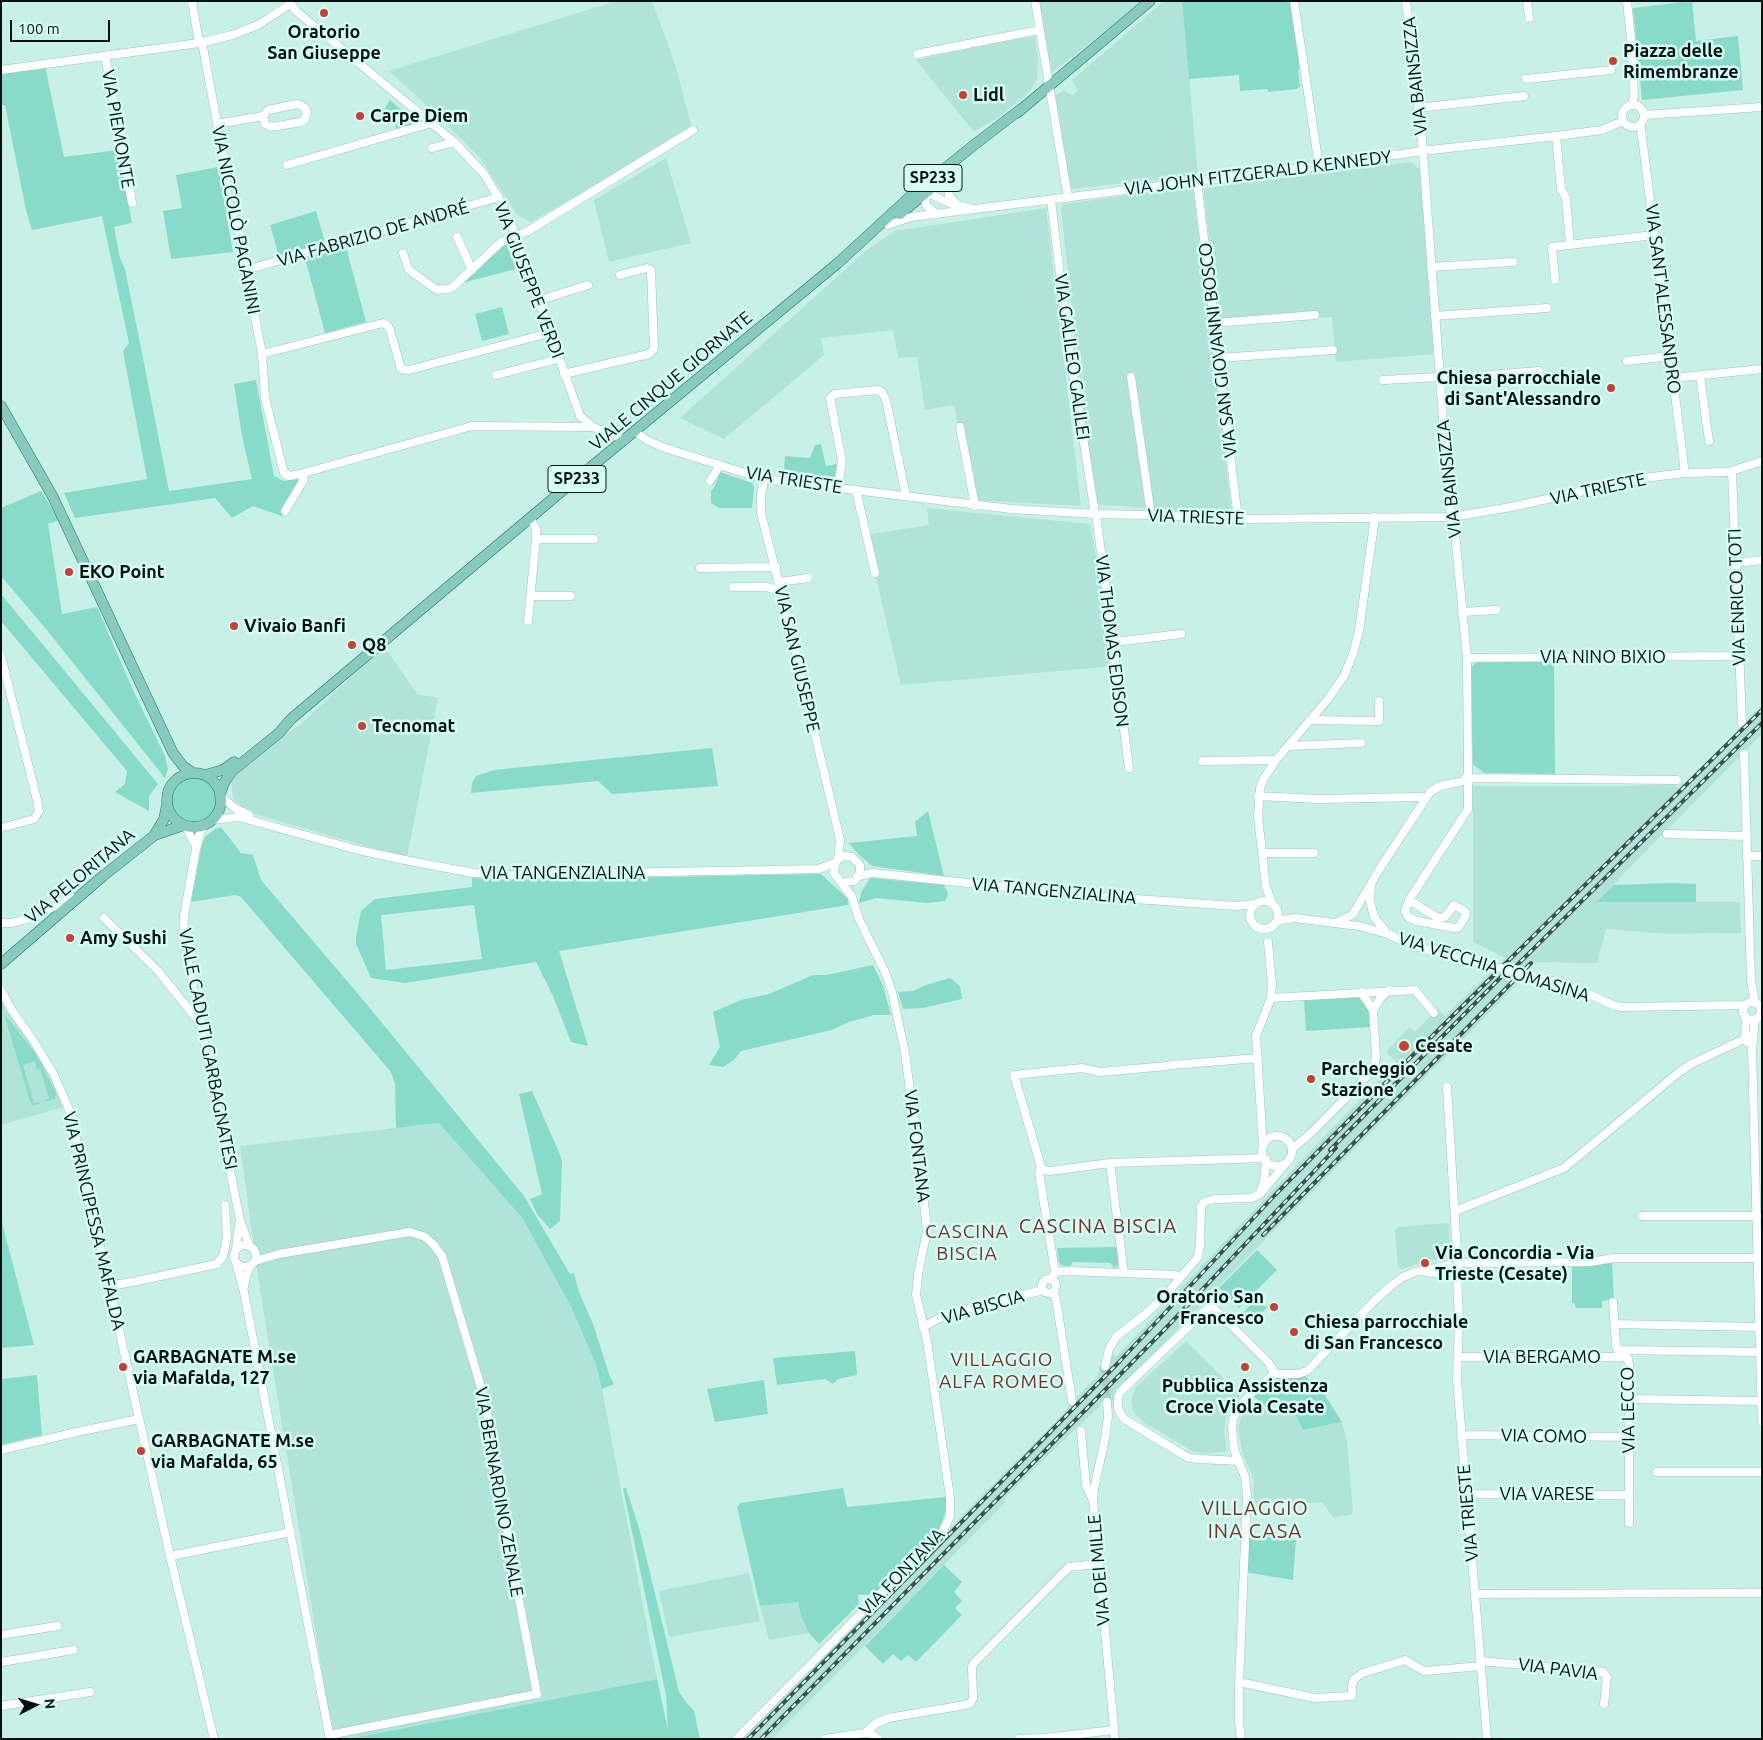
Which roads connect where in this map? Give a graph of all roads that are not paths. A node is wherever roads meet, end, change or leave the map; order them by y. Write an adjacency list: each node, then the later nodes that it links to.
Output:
1 (192, 1): 11 (street, VIA NICCOLÒ PAGANINI)
2 (1035, 1): 10 (street)
3 (1150, 1): 17 (main road, VIALE CINQUE GIORNATE / SP233)
4 (1294, 1): 36 (street)
5 (1406, 1): 21 (street, VIA BAINSIZZA)
6 (1527, 1): 9 (street)
7 (1627, 1): 19 (street)
8 (289, 2): 11 (street); 26 (street, VIA GIUSEPPE VERDI)
9 (1529, 18)
10 (1039, 30): 12 (street); 17 (street)
11 (200, 42): 13 (street); 27 (street, VIA NICCOLÒ PAGANINI)
12 (917, 54)
13 (105, 56): 14 (street); 43 (street, VIA PIEMONTE)
14 (1, 70)
15 (1611, 70): 16 (street)
16 (1526, 79)
17 (1049, 86): 22 (main road, VIALE CINQUE GIORNATE / SP233); 41 (street)
18 (1524, 96): 21 (street)
19 (1632, 105): 23 (street); 25 (street)
20 (1762, 107): 23 (street)
21 (1418, 108): 34 (street, VIA BAINSIZZA)
22 (1021, 109): 32 (main road, VIALE CINQUE GIORNATE / SP233); 37 (main road, VIALE CINQUE GIORNATE / SP233)
23 (1644, 115): 28 (street)
24 (263, 116): 24 (street); 27 (street)
25 (1623, 121): 28 (street); 30 (street, VIA JOHN FITZGERALD KENNEDY)
26 (432, 123): 31 (street, VIA GIUSEPPE VERDI); 35 (street)
27 (217, 124): 55 (street, VIA NICCOLÒ PAGANINI)
28 (1638, 126): 48 (street, VIA SANT'ALESSANDRO)
29 (693, 130): 50 (street)
30 (1556, 136): 34 (street, VIA JOHN FITZGERALD KENNEDY); 51 (street)
31 (454, 142): 33 (street); 40 (street, VIA GIUSEPPE VERDI)
32 (974, 144): 39 (street); 47 (main road, VIALE CINQUE GIORNATE / SP233)
33 (432, 148)
34 (1422, 151): 36 (street, VIA JOHN FITZGERALD KENNEDY); 54 (street, VIA BAINSIZZA)
35 (287, 165)
36 (1319, 166): 38 (street, VIA JOHN FITZGERALD KENNEDY)
37 (952, 171): 39 (main road, VIALE CINQUE GIORNATE / SP233); 44 (street)
38 (1197, 181): 41 (street, VIA JOHN FITZGERALD KENNEDY); 64 (street, VIA SAN GIOVANNI BOSCO)
39 (925, 193): 44 (street, VIA JOHN FITZGERALD KENNEDY); 46 (street); 47 (main road, VIALE CINQUE GIORNATE / SP233)
40 (499, 197): 50 (street, VIA GIUSEPPE VERDI); 55 (street, VIA FABRIZIO DE ANDRÉ)
41 (1068, 198): 42 (street, VIA JOHN FITZGERALD KENNEDY)
42 (1051, 200): 45 (street, VIA JOHN FITZGERALD KENNEDY); 99 (street, VIA GALILEO GALILEI)
43 (132, 203)
44 (956, 205): 45 (street, VIA JOHN FITZGERALD KENNEDY)
45 (981, 209): 46 (street, VIA JOHN FITZGERALD KENNEDY)
46 (936, 214): 47 (street, VIA JOHN FITZGERALD KENNEDY)
47 (888, 220): 84 (main road, VIALE CINQUE GIORNATE / SP233)
48 (1654, 235): 51 (street); 68 (street, VIA SANT'ALESSANDRO)
49 (457, 236): 56 (street)
50 (515, 236): 56 (street); 60 (street, VIA GIUSEPPE VERDI)
51 (1570, 245): 58 (street)
52 (403, 253): 56 (street)
53 (1513, 262): 54 (street)
54 (1431, 267): 63 (street, VIA BAINSIZZA)
55 (246, 270): 67 (street, VIA NICCOLÒ PAGANINI)
56 (472, 270)
57 (620, 275): 74 (street)
58 (1555, 280)
59 (588, 285): 60 (street)
60 (537, 301): 65 (street, VIA GIUSEPPE VERDI)
61 (1547, 308): 63 (street)
62 (1315, 315): 64 (street)
63 (1435, 316): 78 (street, VIA BAINSIZZA)
64 (1215, 323): 70 (street, VIA SAN GIOVANNI BOSCO)
65 (548, 333): 67 (street); 69 (street, VIA GIUSEPPE VERDI)
66 (1333, 350): 70 (street)
67 (262, 354): 90 (street, VIA NICCOLÒ PAGANINI)
68 (1670, 356): 71 (street); 79 (street, VIA SANT'ALESSANDRO)
69 (558, 358): 74 (street, VIA GIUSEPPE VERDI); 75 (street)
70 (1219, 358): 104 (street, VIA SAN GIOVANNI BOSCO)
71 (1627, 360)
72 (1762, 369): 76 (street)
73 (1539, 371): 78 (street)
74 (564, 374): 82 (street, VIA GIUSEPPE VERDI)
75 (496, 375)
76 (1700, 376): 79 (street); 86 (street)
77 (1131, 377): 100 (street)
78 (1439, 378): 80 (street); 102 (street, VIA BAINSIZZA)
79 (1673, 378): 91 (street, VIA SANT'ALESSANDRO)
80 (1383, 380)
81 (1, 406): 132 (main road)
82 (593, 427): 85 (street, VIA GIUSEPPE VERDI); 90 (street)
83 (960, 427): 97 (street)
84 (635, 432): 85 (main road, VIALE CINQUE GIORNATE / SP233); 88 (street, VIA TRIESTE)
85 (625, 440): 103 (main road, VIALE CINQUE GIORNATE / SP233)
86 (1709, 441)
87 (1762, 461): 89 (street, VIA TRIESTE)
88 (720, 465): 92 (street, VIA TRIESTE); 93 (street)
89 (1732, 471): 91 (street, VIA TRIESTE); 108 (street, VIA ENRICO TOTI)
90 (304, 473): 98 (street)
91 (1685, 473): 102 (street, VIA TRIESTE)
92 (764, 478): 94 (street, VIA TRIESTE); 109 (street, VIA SAN GIUSEPPE)
93 (710, 481)
94 (838, 487): 95 (street, VIA TRIESTE); 96 (street)
95 (856, 490): 96 (street, VIA TRIESTE); 111 (street)
96 (906, 496): 97 (street, VIA TRIESTE)
97 (975, 506): 99 (street, VIA TRIESTE)
98 (285, 511)
99 (1096, 514): 100 (street, VIA TRIESTE); 122 (street, VIA THOMAS EDISON)
100 (1151, 515): 104 (street, VIA TRIESTE)
101 (1375, 517): 102 (street, VIA TRIESTE); 104 (street, VIA TRIESTE); 128 (street)
102 (1452, 517): 119 (street, VIA BAINSIZZA)
103 (531, 519): 105 (street); 127 (main road, VIALE CINQUE GIORNATE / SP233)
104 (1238, 519)
105 (536, 539): 106 (street); 116 (street)
106 (594, 539)
107 (1762, 560): 108 (street)
108 (1737, 563): 124 (street, VIA ENRICO TOTI)
109 (776, 567): 110 (street); 113 (street, VIA SAN GIUSEPPE)
110 (700, 568)
111 (875, 572)
112 (808, 578): 113 (street)
113 (779, 582): 115 (street, VIA SAN GIUSEPPE)
114 (733, 587): 115 (street)
115 (782, 592): 153 (street, VIA SAN GIUSEPPE)
116 (531, 596): 117 (street); 120 (street)
117 (571, 596)
118 (1496, 610): 119 (street)
119 (1462, 612): 125 (street, VIA BAINSIZZA)
120 (528, 621)
121 (1181, 634): 122 (street)
122 (1113, 642): 136 (street, VIA THOMAS EDISON)
123 (1, 656): 148 (street)
124 (1739, 656): 125 (street, VIA NINO BIXIO); 129 (street, VIA ENRICO TOTI)
125 (1467, 658): 139 (street, VIA BAINSIZZA)
126 (1379, 701): 128 (street)
127 (291, 719): 138 (main road); 142 (main road)
128 (1310, 720): 131 (street)
129 (1742, 723)
130 (1361, 743): 131 (street)
131 (1288, 746): 134 (street)
132 (174, 753): 137 (main road); 140 (main road)
133 (1744, 754): 152 (street)
134 (1276, 760): 135 (street); 143 (street)
135 (1202, 761)
136 (1129, 768)
137 (193, 773): 138 (main road); 140 (main road)
138 (205, 775): 142 (main road)
139 (1466, 778): 141 (street); 144 (street); 171 (street, VIA BAINSIZZA)
140 (176, 779): 145 (main road)
141 (1677, 780)
142 (220, 796): 146 (main road); 149 (street, VIA TANGENZIALINA)
143 (1258, 796): 144 (street); 156 (street)
144 (1424, 800): 167 (street)
145 (167, 804): 147 (main road); 151 (main road, VIA PELORITANA)
146 (208, 822): 147 (main road); 149 (street, VIA TANGENZIALINA); 154 (street, VIALE CADUTI GARBAGNATESI)
147 (184, 825): 151 (main road, VIA PELORITANA); 154 (street)
148 (1, 828)
149 (283, 828): 162 (street, VIA TANGENZIALINA)
150 (1668, 834): 152 (street)
151 (155, 835): 169 (main road, VIA PELORITANA)
152 (1747, 836): 157 (street)
153 (840, 840): 159 (street, VIA SAN GIUSEPPE); 160 (street, VIA SAN GIUSEPPE)
154 (196, 849): 194 (street, VIALE CADUTI GARBAGNATESI)
155 (1314, 853): 156 (street)
156 (1262, 854): 168 (street)
157 (1747, 856): 158 (street); 192 (street)
158 (1762, 856)
159 (852, 857): 160 (street, VIA TANGENZIALINA); 161 (street, VIA TANGENZIALINA)
160 (837, 861): 162 (street, VIA TANGENZIALINA); 164 (street)
161 (860, 865): 163 (street, VIA TANGENZIALINA); 165 (street)
162 (819, 869): 164 (street, VIA TANGENZIALINA)
163 (873, 873): 165 (street, VIA TANGENZIALINA); 173 (street, VIA TANGENZIALINA)
164 (836, 876): 166 (street, VIA TANGENZIALINA)
165 (858, 878): 166 (street, VIA TANGENZIALINA); 170 (street)
166 (843, 882): 170 (street, VIA FONTANA)
167 (1371, 884): 178 (street); 182 (street)
168 (1266, 887): 172 (street); 174 (street)
169 (82, 895): 179 (street); 184 (main road, VIA PELORITANA)
170 (852, 897): 236 (street, VIA FONTANA)
171 (1409, 900): 171 (street)
172 (1257, 903): 173 (street, VIA TANGENZIALINA); 174 (street); 175 (street)
173 (1236, 906): 175 (street)
174 (1274, 906): 177 (street, VIA VECCHIA COMASINA); 180 (street)
175 (1250, 917): 181 (street)
176 (104, 918): 194 (street)
177 (1295, 918): 178 (street, VIA VECCHIA COMASINA); 180 (street, VIA VECCHIA COMASINA)
178 (1337, 922): 182 (street, VIA VECCHIA COMASINA)
179 (1, 923)
180 (1274, 924): 181 (street); 183 (street)
181 (1259, 927): 183 (street)
182 (1388, 934): 192 (street, VIA VECCHIA COMASINA, bridge)
183 (1268, 942): 188 (street)
184 (2, 963)
185 (1, 990): 190 (street, VIA PRINCIPESSA MAFALDA)
186 (1390, 990): 187 (street); 191 (street); 193 (street)
187 (1361, 992): 188 (street); 191 (street)
188 (1271, 998): 196 (street)
189 (1, 999): 190 (street, VIA PRINCIPESSA MAFALDA)
190 (11, 1009): 228 (street, VIA PRINCIPESSA MAFALDA)
191 (1373, 1010): 202 (street)
192 (1753, 1010): 195 (street)
193 (1434, 1013)
194 (200, 1023): 213 (street, VIALE CADUTI GARBAGNATESI)
195 (1749, 1036): 198 (street); 210 (street)
196 (1258, 1058): 199 (street); 206 (street)
197 (1447, 1087): 210 (street)
198 (1758, 1113): 207 (street)
199 (1262, 1114): 200 (street); 201 (street)
200 (1273, 1136): 201 (street); 202 (street)
201 (1263, 1147): 203 (street)
202 (1292, 1149): 204 (street)
203 (1265, 1159): 204 (street); 205 (street); 208 (street)
204 (1287, 1162): 208 (street)
205 (1110, 1163): 206 (street); 224 (street)
206 (1042, 1168): 225 (street)
207 (1759, 1186): 212 (street)
208 (1260, 1194): 227 (street)
209 (225, 1205): 228 (street)
210 (1455, 1211): 220 (street)
211 (1642, 1216): 212 (street)
212 (1757, 1216): 214 (street)
213 (240, 1220): 215 (street, VIALE CADUTI GARBAGNATESI); 216 (street, VIALE CADUTI GARBAGNATESI)
214 (1760, 1226): 219 (street)
215 (249, 1245): 216 (street); 217 (street)
216 (236, 1249): 221 (street)
217 (255, 1252): 218 (street, VIA BERNARDINO ZENALE); 222 (street)
218 (279, 1254): 222 (street, VIA BERNARDINO ZENALE); 278 (street, VIA BERNARDINO ZENALE)
219 (1758, 1258): 220 (street); 233 (street)
220 (1455, 1261): 223 (street); 226 (street); 226 (street)
221 (236, 1263): 222 (street); 230 (street)
222 (253, 1263): 230 (street)
223 (1422, 1271): 226 (street); 242 (street)
224 (1124, 1273): 225 (street); 227 (street)
225 (1053, 1275): 229 (street); 231 (street)
226 (1451, 1276): 239 (street, VIA TRIESTE)
227 (1180, 1278): 241 (street)
228 (108, 1284): 248 (street, VIA PRINCIPESSA MAFALDA)
229 (1043, 1290): 231 (street); 236 (street, VIA BISCIA)
230 (244, 1292): 261 (street)
231 (1053, 1292): 245 (street)
232 (1613, 1302): 234 (street, VIA LECCO)
233 (1760, 1306): 235 (street)
234 (1614, 1324): 235 (street); 237 (street, VIA LECCO)
235 (1760, 1326): 238 (street)
236 (923, 1327): 281 (street, VIA FONTANA)
237 (1618, 1350): 238 (street); 240 (street, VIA LECCO)
238 (1760, 1352): 243 (street)
239 (1458, 1357): 240 (street, VIA BERGAMO); 251 (street, VIA TRIESTE)
240 (1626, 1357): 244 (street, VIA LECCO)
241 (1105, 1366)
242 (1275, 1374): 254 (street); 254 (street)
243 (1761, 1396): 246 (street)
244 (1628, 1399): 246 (street); 252 (street, VIA LECCO)
245 (1072, 1401)
246 (1761, 1401): 249 (street)
247 (1107, 1402): 259 (street, VIA DEI MILLE)
248 (139, 1420): 253 (street); 262 (street, VIA PRINCIPESSA MAFALDA)
249 (1762, 1422)
250 (1081, 1431): 259 (street)
251 (1461, 1435): 252 (street, VIA COMO); 257 (street, VIA TRIESTE)
252 (1628, 1437): 258 (street, VIA LECCO)
253 (1, 1450)
254 (1239, 1461): 271 (street)
255 (1657, 1472): 256 (street)
256 (1762, 1472)
257 (1466, 1494): 258 (street, VIA VARESE); 265 (street, VIA TRIESTE)
258 (1628, 1495): 260 (street, VIA LECCO)
259 (1093, 1500): 263 (street, VIA DEI MILLE)
260 (1629, 1523)
261 (290, 1532): 262 (street); 278 (street)
262 (170, 1556): 280 (street, VIA PRINCIPESSA MAFALDA)
263 (1098, 1564): 275 (street); 277 (street, VIA DEI MILLE)
264 (1762, 1593): 265 (street)
265 (1475, 1594): 270 (street, VIA TRIESTE)
266 (57, 1626): 267 (street)
267 (1, 1635)
268 (73, 1650): 269 (street)
269 (1, 1662)
270 (1481, 1664): 271 (street, VIA PAVIA); 273 (street, VIA PAVIA); 285 (street, VIA TRIESTE)
271 (1239, 1682): 284 (street)
272 (90, 1692): 274 (street)
273 (1604, 1704)
274 (1, 1706)
275 (882, 1720): 276 (street); 279 (street)
276 (865, 1733): 279 (street); 282 (street)
277 (1114, 1734): 283 (street)
278 (329, 1737)
279 (878, 1738)
280 (214, 1739)
281 (736, 1739)
282 (825, 1739)
283 (1019, 1739)
284 (1241, 1739)
285 (1487, 1739)

